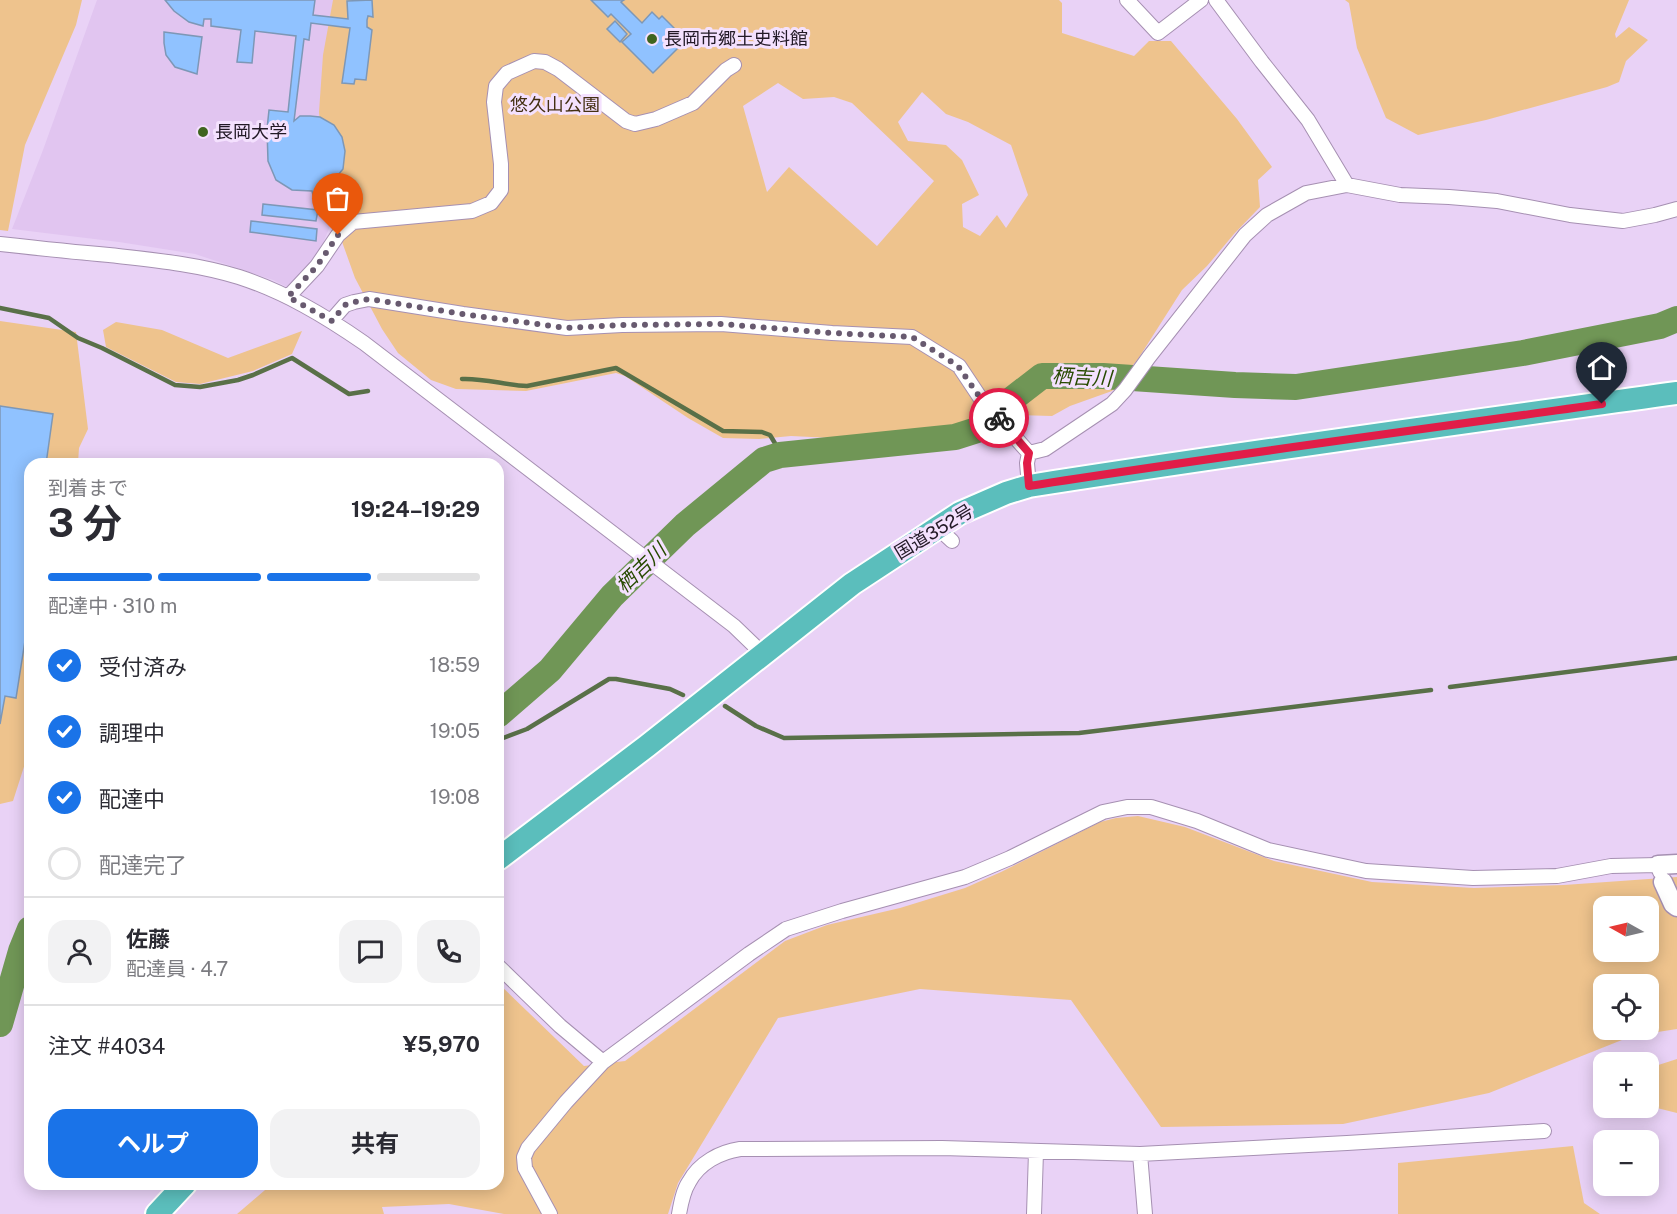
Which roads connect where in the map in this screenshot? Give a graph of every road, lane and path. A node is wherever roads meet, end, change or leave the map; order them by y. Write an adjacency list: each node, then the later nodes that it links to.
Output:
1 (1127, 0): 2 (street)
2 (1201, 0)
3 (1216, 0): 5 (street)
4 (734, 65): 8 (street)
5 (1347, 185): 6 (street); 11 (street)
6 (1677, 209)
7 (0, 244): 8 (street)
8 (288, 297): 9 (street)
9 (332, 321): 11 (street); 13 (street)
10 (1677, 393): 12 (highway, 国道352号)
11 (1029, 453): 12 (street)
12 (1029, 486): 13 (highway, 国道352号)
13 (764, 655): 14 (highway, 国道352号)
14 (504, 854)
15 (1677, 864): 16 (street)
16 (1660, 874): 17 (street); 19 (street)
17 (1677, 907)
18 (504, 972): 19 (street)
19 (603, 1062): 25 (street)
20 (1544, 1131): 22 (street)
21 (1036, 1152): 22 (street); 26 (street); 27 (street)
22 (1140, 1154): 28 (street)
23 (179, 1190): 24 (highway)
24 (157, 1214)
25 (550, 1214)
26 (679, 1214)
27 (1034, 1214)
28 (1145, 1214)

